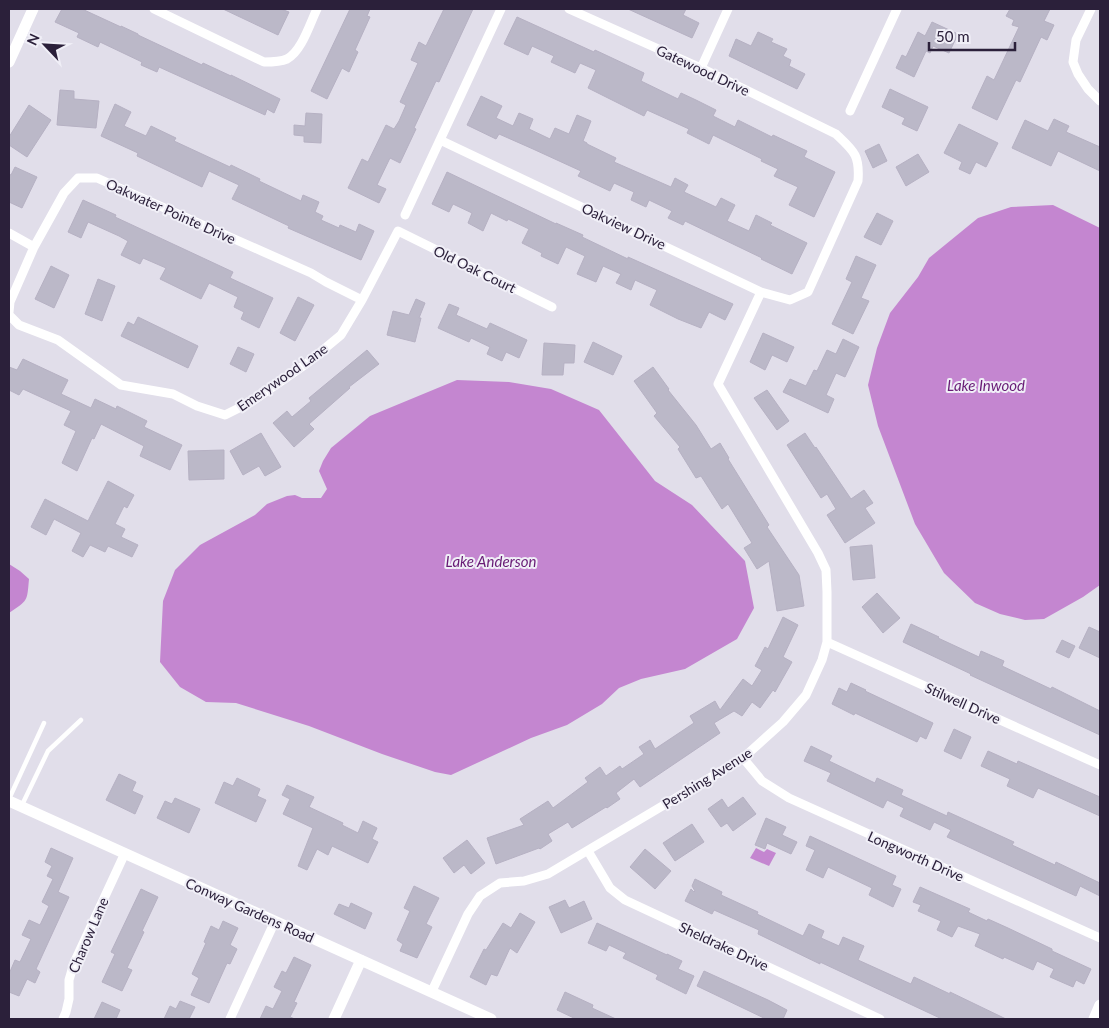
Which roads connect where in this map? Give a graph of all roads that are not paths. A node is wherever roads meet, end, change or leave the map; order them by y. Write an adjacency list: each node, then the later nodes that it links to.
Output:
1 (33, 9): 9 (street)
2 (154, 9): 3 (street)
3 (316, 9)
4 (501, 9): 13 (street)
5 (569, 9): 10 (street, Gatewood Drive)
6 (728, 9): 10 (street)
7 (898, 9): 12 (street)
8 (1091, 9): 11 (street)
9 (9, 62)
10 (701, 68): 19 (street, Gatewood Drive)
11 (1100, 101)
12 (850, 110)
13 (440, 140): 14 (street); 18 (street, Oakview Drive)
14 (405, 215)
15 (398, 231): 20 (street, Emerywood Lane); 21 (street, Old Oak Court)
16 (9, 233): 17 (street)
17 (34, 247): 20 (street, Oakwater Pointe Drive); 22 (street, Emerywood Lane)
18 (762, 292): 19 (street, Oakview Drive); 23 (street, Pershing Avenue)
19 (808, 292)
20 (362, 300): 22 (street, Emerywood Lane)
21 (552, 307)
22 (9, 313)
23 (827, 642): 26 (street, Pershing Avenue); 27 (street, Stilwell Drive)
24 (81, 720): 29 (lane)
25 (44, 722): 28 (lane)
26 (743, 758): 30 (street, Pershing Avenue); 33 (street, Longworth Drive)
27 (1100, 765)
28 (9, 800): 29 (street, Conway Gardens Road)
29 (22, 806): 31 (street, Conway Gardens Road)
30 (588, 851): 35 (street, Pershing Avenue); 41 (street, Sheldrake Drive)
31 (125, 853): 32 (street, Conway Gardens Road); 37 (street, Charow Lane)
32 (275, 921): 34 (street, Conway Gardens Road); 38 (street)
33 (1100, 938)
34 (360, 960): 35 (street, Conway Gardens Road); 39 (street)
35 (432, 991): 40 (street, Conway Gardens Road)
36 (1100, 1005): 42 (street)
37 (63, 1019)
38 (230, 1019)
39 (334, 1019)
40 (491, 1019)
41 (880, 1019)
42 (1094, 1019)

